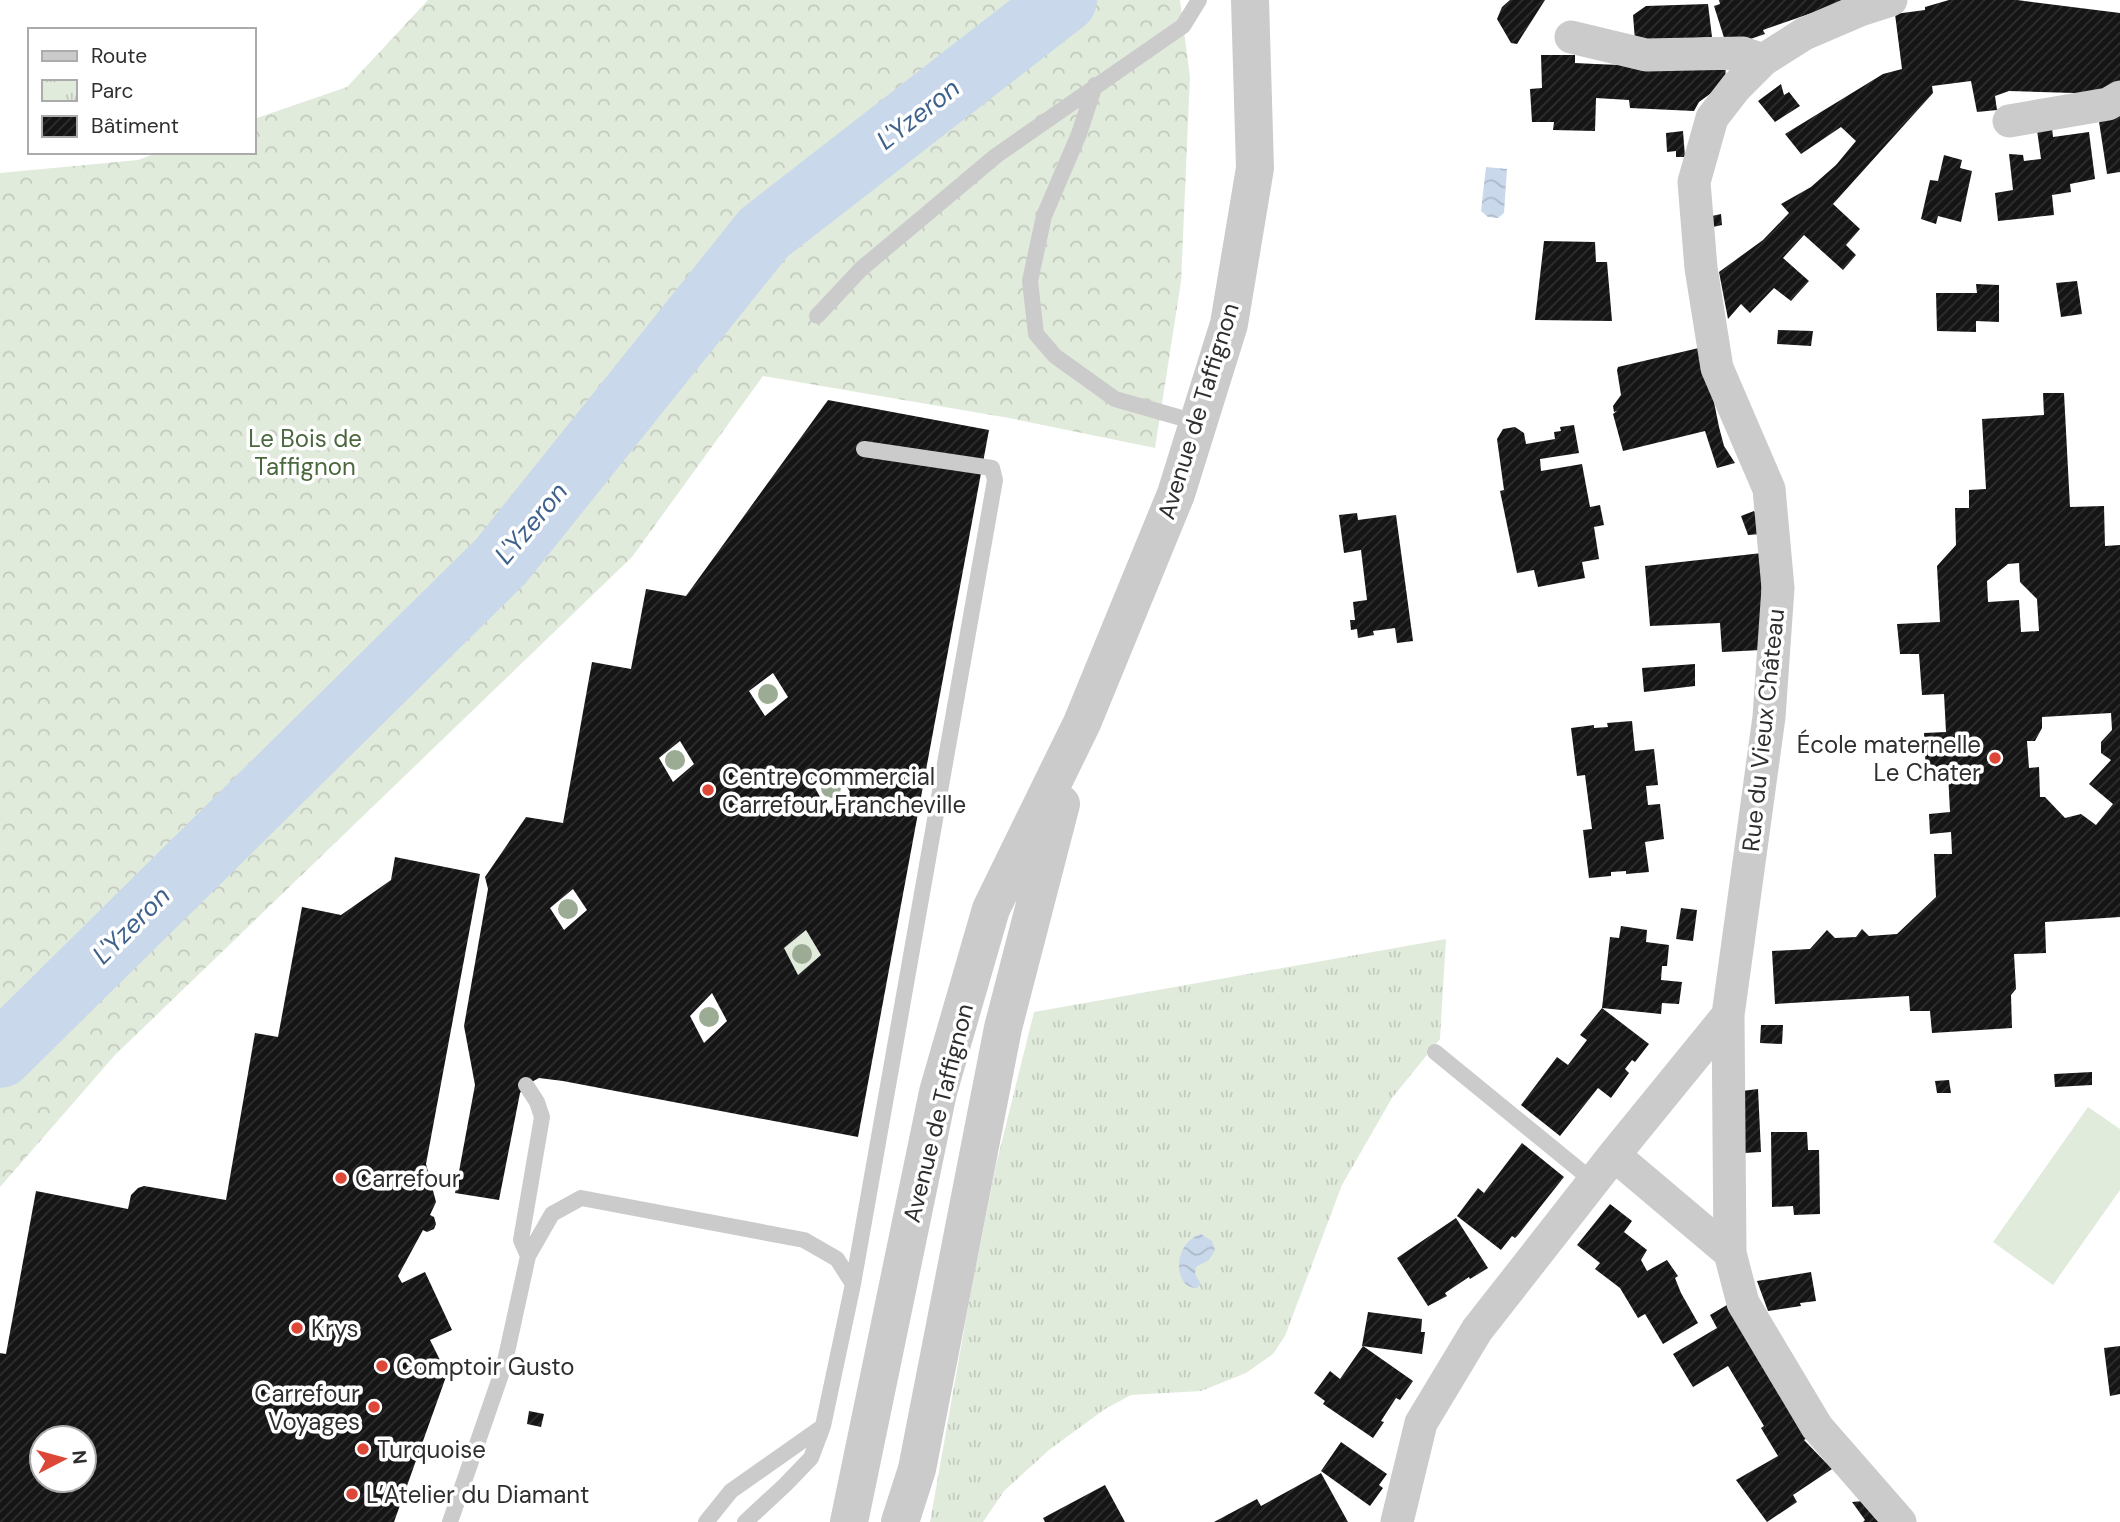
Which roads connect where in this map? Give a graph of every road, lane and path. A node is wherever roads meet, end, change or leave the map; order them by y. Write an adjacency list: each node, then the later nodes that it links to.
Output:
1 (1199, 0): 6 (lane)
2 (1250, 0): 10 (street, Avenue de Taffignon)
3 (1891, 0): 5 (street, Rue du Vieux Château)
4 (1571, 37): 5 (street)
5 (1763, 60): 13 (street, Rue du Vieux Château)
6 (1095, 85): 9 (lane); 10 (lane)
7 (2120, 97): 8 (street)
8 (2009, 121)
9 (817, 316)
10 (1199, 423): 12 (street, Avenue de Taffignon)
11 (864, 449): 20 (lane)
12 (1082, 723): 25 (street, Avenue de Taffignon); 26 (street, Avenue de Taffignon)
13 (1728, 1015): 16 (street); 18 (street, Rue du Vieux Château)
14 (1435, 1052): 17 (lane)
15 (526, 1084): 19 (lane)
16 (1614, 1155): 17 (street); 18 (street)
17 (1593, 1181): 27 (street)
18 (1730, 1253): 28 (street, Rue du Vieux Château)
19 (528, 1256): 20 (lane); 22 (lane)
20 (853, 1284): 21 (lane)
21 (823, 1426): 23 (lane); 24 (lane)
22 (450, 1522)
23 (706, 1522)
24 (745, 1522)
25 (849, 1522)
26 (900, 1522)
27 (1397, 1522)
28 (1900, 1522)

